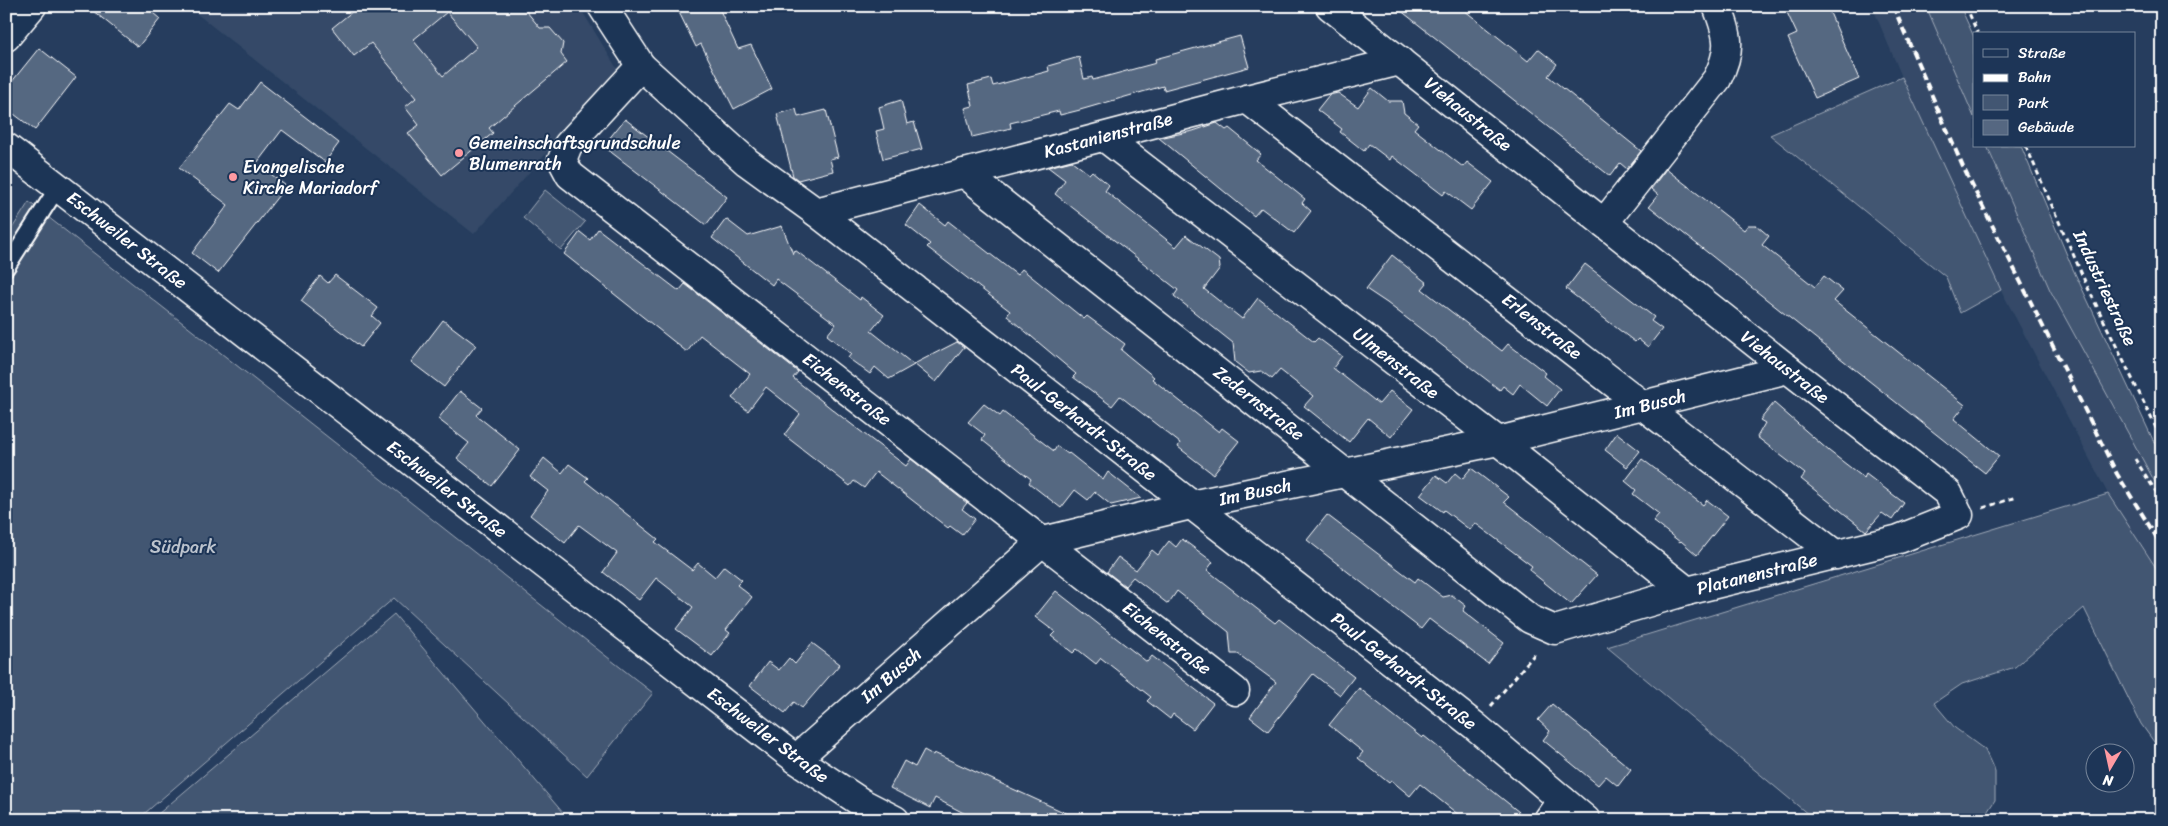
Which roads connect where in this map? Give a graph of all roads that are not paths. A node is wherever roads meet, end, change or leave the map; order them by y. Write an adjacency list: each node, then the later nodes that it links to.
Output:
1 (32, 6): 5 (street)
2 (602, 6): 7 (street, Paul-Gerhardt-Straße)
3 (1330, 6): 6 (street, Viehaustraße)
4 (1717, 6): 14 (street)
5 (6, 37)
6 (1400, 61): 8 (street, Kastanienstraße); 14 (street, Viehaustraße)
7 (641, 66): 13 (street, Paul-Gerhardt-Straße); 22 (street, Eichenstraße)
8 (1247, 99): 9 (street, Kastanienstraße); 17 (street, Erlenstraße)
9 (1104, 137): 11 (street, Kastanienstraße); 18 (street, Ulmenstraße)
10 (6, 147): 12 (street, Eschweiler Straße)
11 (964, 173): 13 (street, Kastanienstraße); 19 (street, Zedernstraße)
12 (58, 187): 15 (lane); 27 (street, Eschweiler Straße)
13 (816, 212): 20 (street, Paul-Gerhardt-Straße)
14 (1604, 224): 16 (street, Viehaustraße)
15 (6, 268)
16 (1788, 369): 17 (street, Im Busch); 21 (street, Viehaustraße)
17 (1644, 405): 18 (street, Im Busch); 23 (street, Erlenstraße)
18 (1498, 441): 19 (street, Im Busch); 24 (street, Ulmenstraße)
19 (1348, 473): 20 (street, Im Busch); 25 (street, Zedernstraße)
20 (1191, 505): 22 (street, Im Busch); 28 (street, Paul-Gerhardt-Straße)
21 (1959, 515): 23 (street, Platanenstraße)
22 (1043, 541): 26 (street, Eichenstraße); 27 (street, Im Busch)
23 (1836, 554): 24 (street, Platanenstraße)
24 (1687, 592): 25 (street, Platanenstraße)
25 (1555, 630)
26 (1235, 690)
27 (796, 759): 29 (street, Eschweiler Straße)
28 (1555, 810): 30 (street, Paul-Gerhardt-Straße)
29 (895, 820)
30 (1586, 820)

